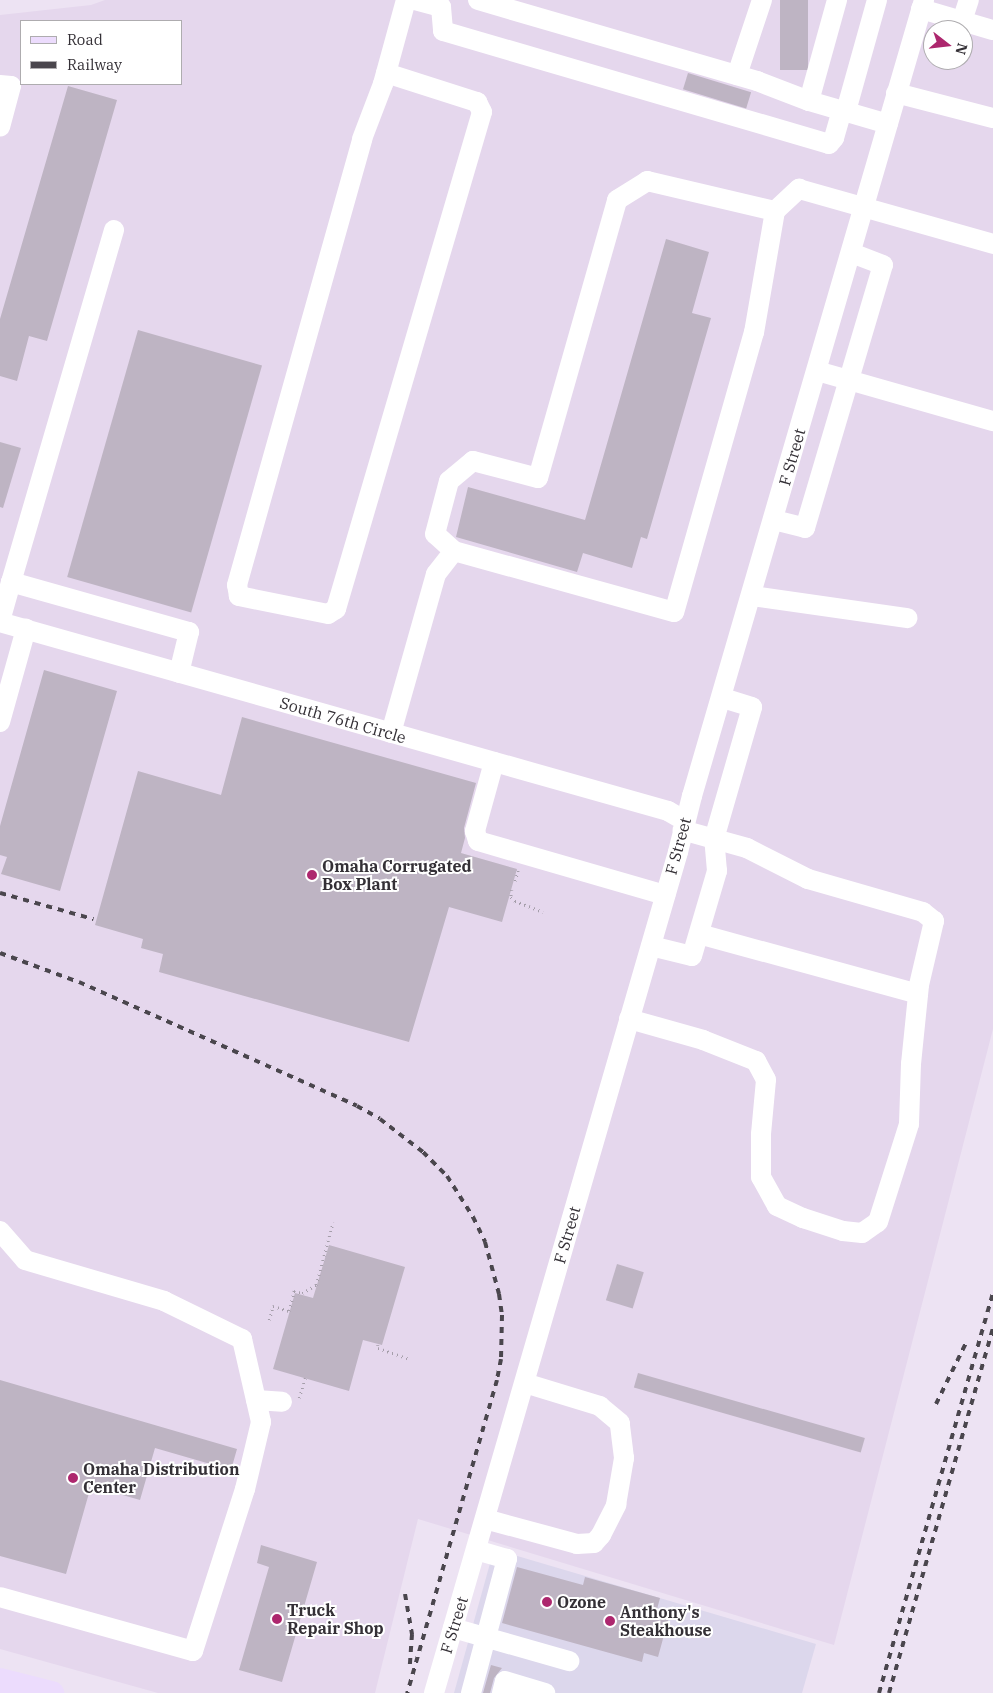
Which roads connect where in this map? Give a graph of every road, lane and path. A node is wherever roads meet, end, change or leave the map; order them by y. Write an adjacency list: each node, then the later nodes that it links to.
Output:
1 (406, 0): 13 (street)
2 (415, 0): 18 (street)
3 (478, 0): 14 (street)
4 (762, 0): 14 (street)
5 (838, 0): 17 (street)
6 (877, 0): 18 (street)
7 (969, 0): 10 (street)
8 (922, 3): 9 (street); 16 (street, F Street)
9 (960, 20)
10 (962, 20)
11 (973, 24): 12 (street)
12 (993, 30)
13 (386, 73): 13 (street)
14 (738, 75): 17 (street)
15 (0, 85): 21 (street)
16 (896, 92): 19 (street); 20 (street, F Street)
17 (809, 101): 18 (street)
18 (844, 111): 20 (street)
19 (993, 118)
20 (888, 124): 22 (street, F Street)
21 (0, 127)
22 (864, 208): 23 (street); 25 (street); 26 (street, F Street)
23 (775, 212): 31 (street); 31 (street)
24 (114, 230): 32 (street)
25 (993, 244)
26 (851, 253): 27 (street, F Street); 28 (street)
27 (817, 371): 28 (street); 30 (street, F Street)
28 (848, 380): 29 (street); 30 (street)
29 (993, 420)
30 (774, 520): 33 (street, F Street)
31 (454, 551): 40 (street)
32 (11, 582): 35 (street); 37 (street)
33 (752, 596): 34 (street); 38 (street, F Street)
34 (907, 618)
35 (0, 621): 36 (street, South 76th Circle)
36 (26, 629): 37 (street, South 76th Circle); 39 (street)
37 (179, 673): 40 (street, South 76th Circle)
38 (722, 698): 42 (street, F Street); 43 (street)
39 (0, 722)
40 (391, 733): 41 (street, South 76th Circle)
41 (494, 762): 42 (street, South 76th Circle); 45 (street)
42 (684, 825): 43 (street, South 76th Circle); 45 (street, F Street)
43 (714, 839): 47 (street); 49 (street, South 76th Circle)
44 (512, 890): 46 (path)
45 (665, 895): 48 (street, F Street)
46 (543, 912)
47 (698, 934): 48 (street); 49 (street)
48 (651, 946): 50 (street, F Street)
49 (918, 994): 50 (street)
50 (629, 1020): 57 (street, F Street)
51 (333, 1222): 53 (path)
52 (0, 1231): 59 (street)
53 (269, 1320)
54 (378, 1345): 55 (path)
55 (410, 1359)
56 (305, 1378): 58 (path)
57 (525, 1383): 61 (street, F Street); 61 (street)
58 (301, 1390)
59 (256, 1400): 60 (street); 63 (street)
60 (282, 1402)
61 (485, 1519): 62 (street, F Street)
62 (476, 1550): 64 (street, F Street); 65 (street)
63 (0, 1597)
64 (453, 1628): 65 (street); 69 (street, F Street)
65 (486, 1637): 66 (street); 70 (street)
66 (569, 1661)
67 (0, 1680): 68 (main road)
68 (51, 1693)
69 (434, 1693)
70 (471, 1693)
71 (502, 1693): 72 (street)
72 (545, 1693)

